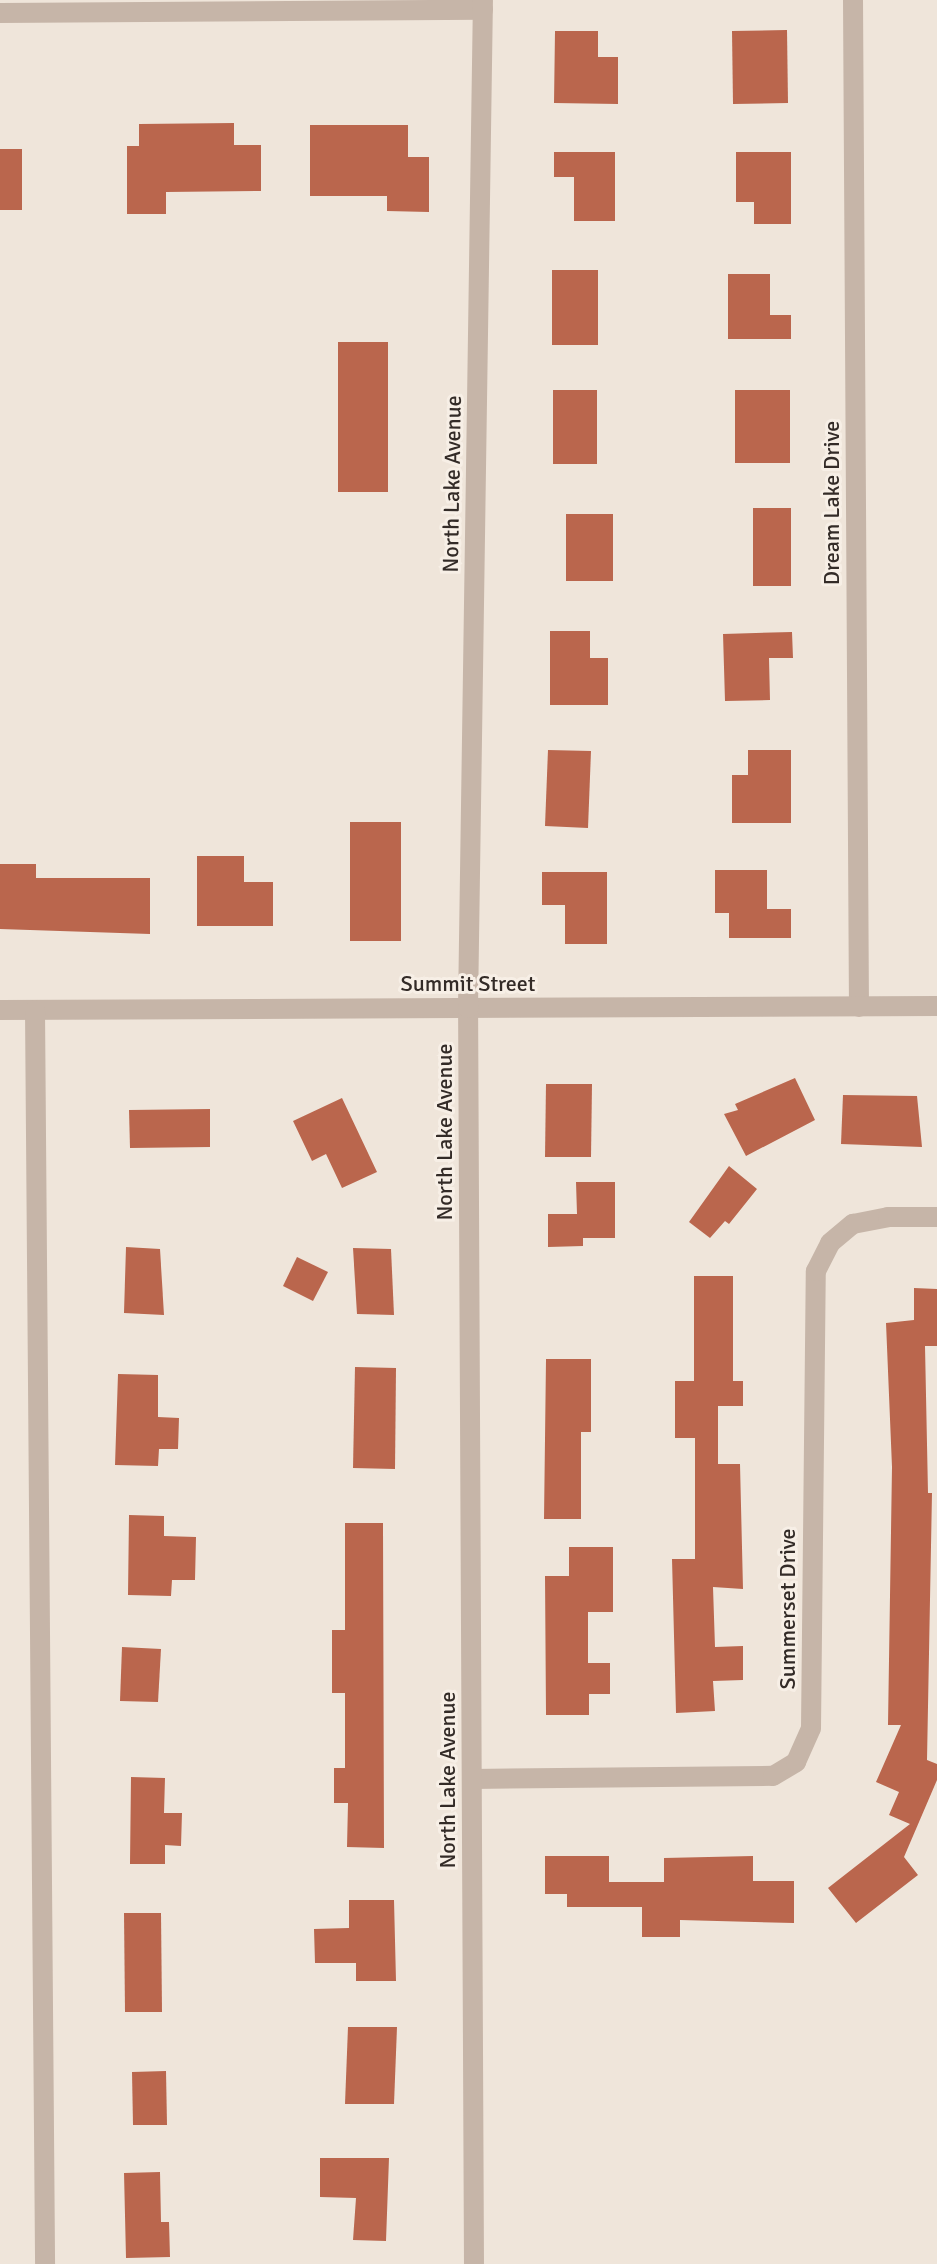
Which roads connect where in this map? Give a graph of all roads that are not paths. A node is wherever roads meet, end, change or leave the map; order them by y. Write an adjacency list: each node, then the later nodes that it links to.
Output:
1 (853, 0): 5 (street, Dream Lake Drive)
2 (483, 5): 3 (street); 6 (street, North Lake Avenue)
3 (0, 13)
4 (937, 1006): 5 (street, Summit Street)
5 (859, 1007): 6 (street, Summit Street)
6 (468, 1008): 8 (street, Summit Street); 10 (street, North Lake Avenue)
7 (0, 1010): 8 (street, Summit Street)
8 (35, 1010): 11 (street)
9 (937, 1217): 10 (street, Summerset Drive)
10 (472, 1779): 12 (street, North Lake Avenue)
11 (45, 2264)
12 (474, 2264)

